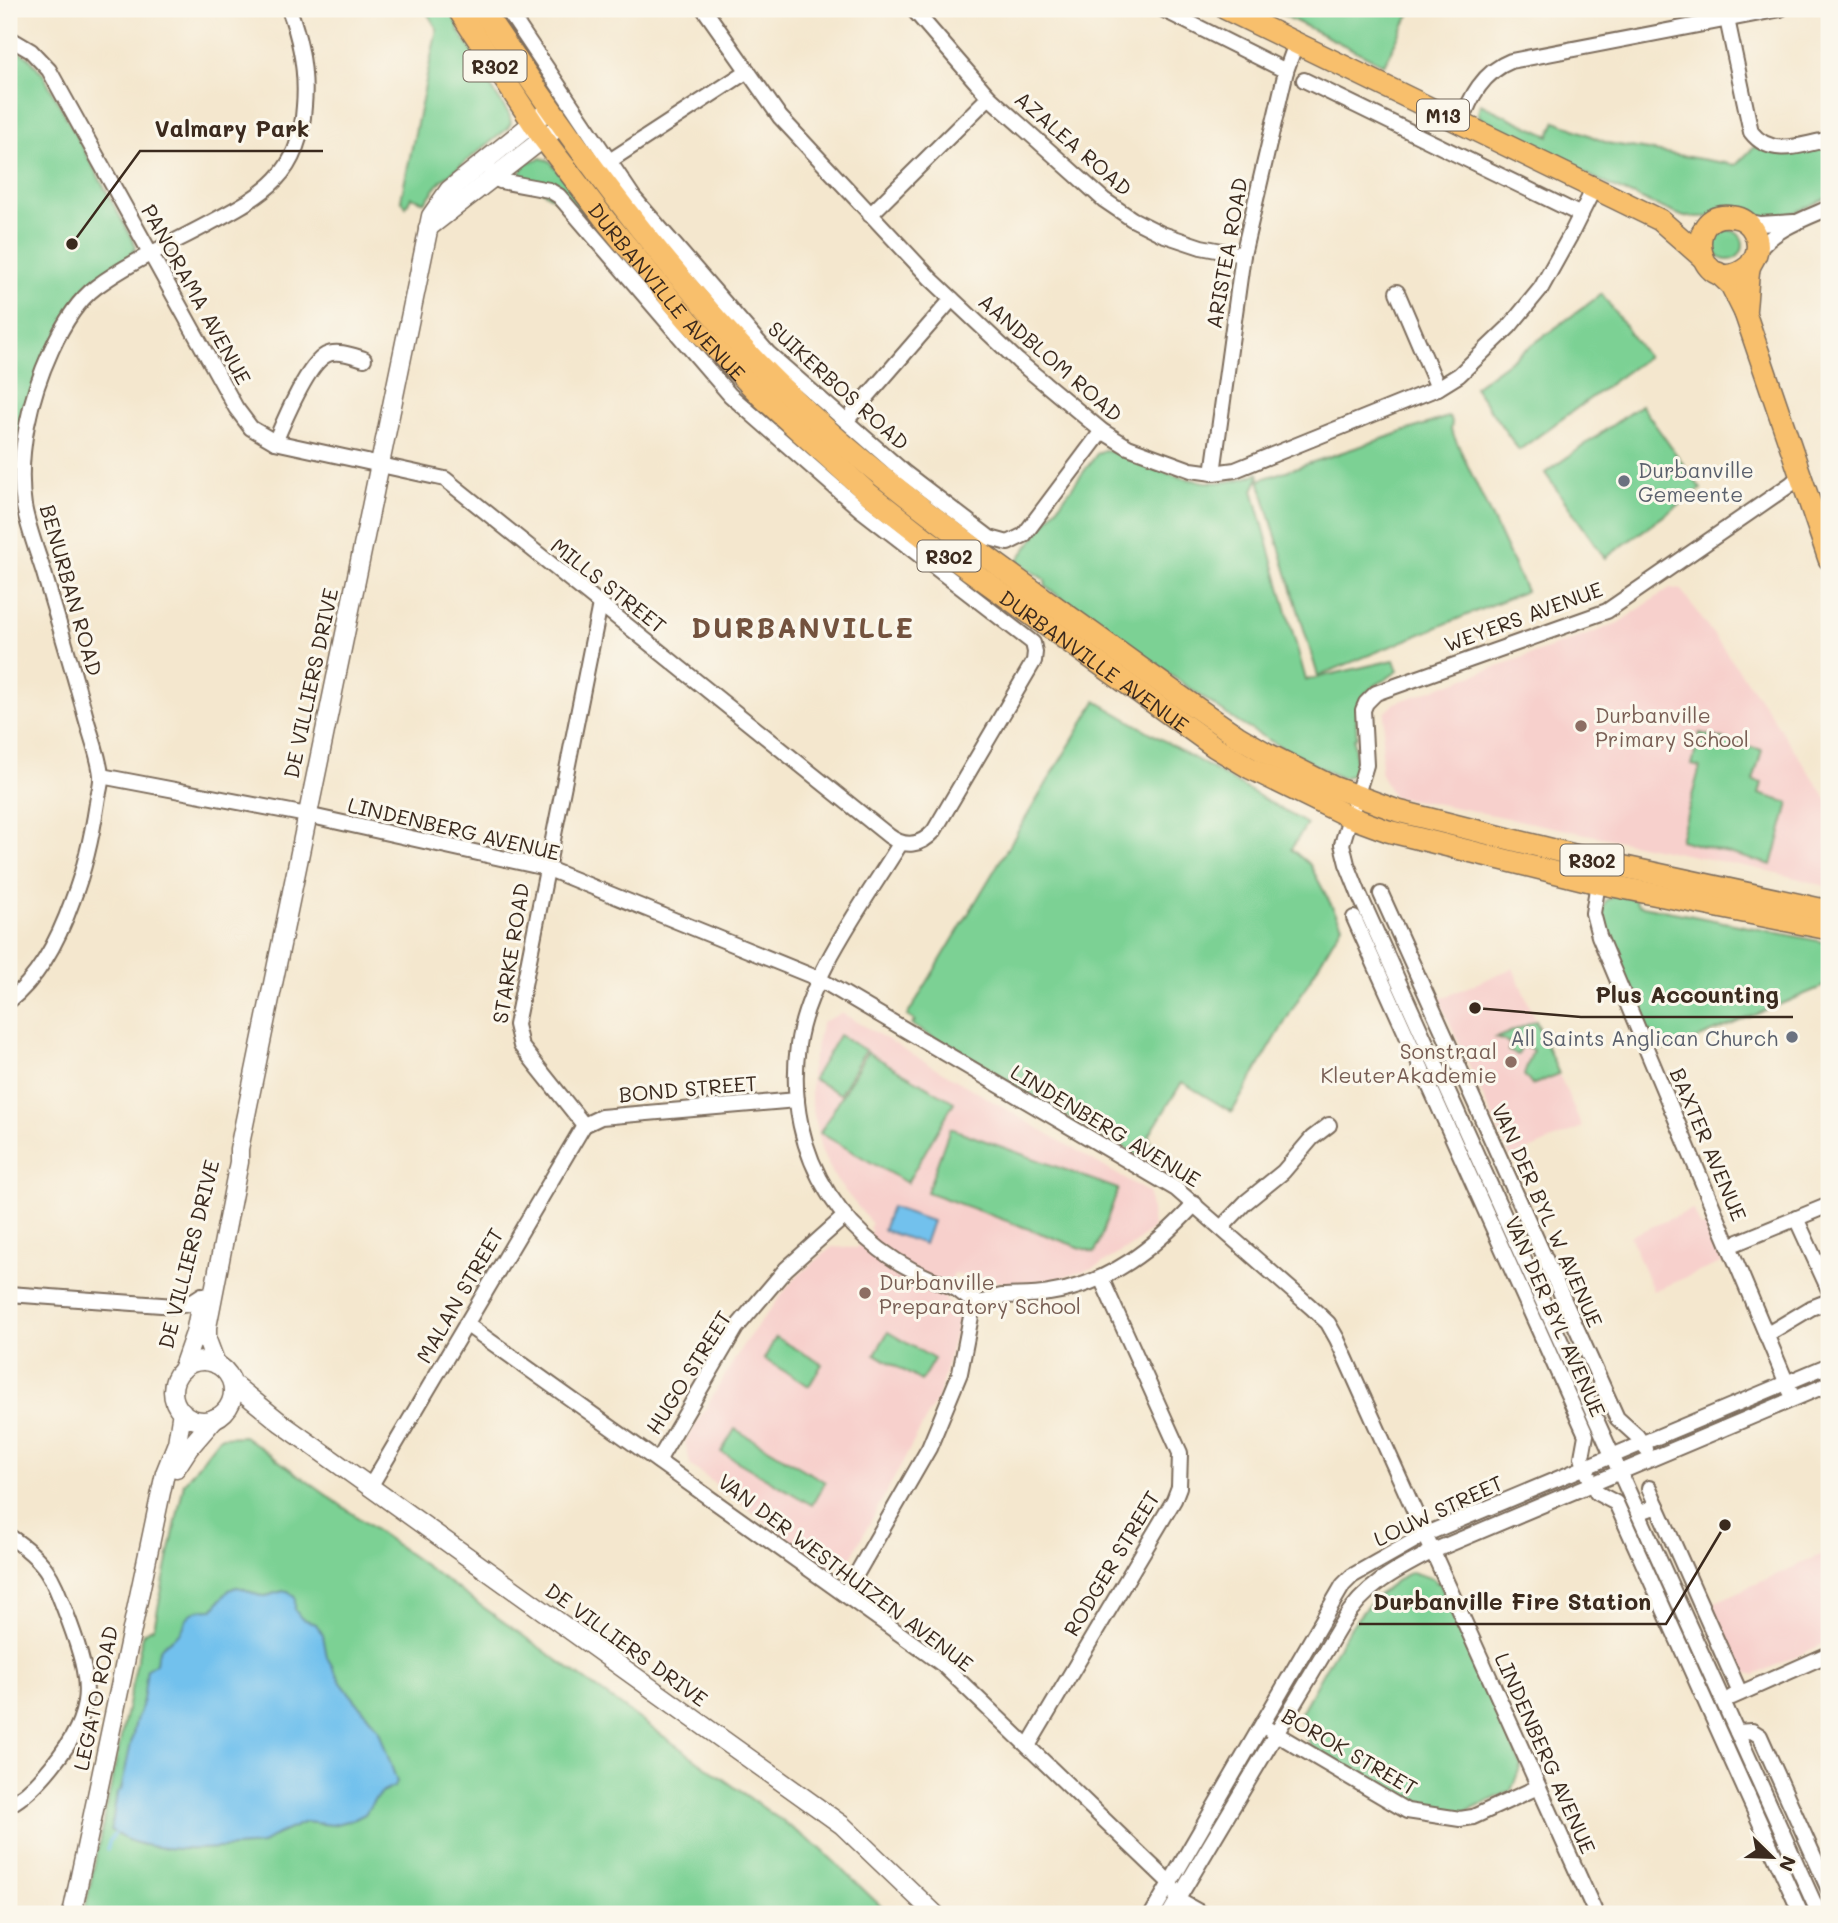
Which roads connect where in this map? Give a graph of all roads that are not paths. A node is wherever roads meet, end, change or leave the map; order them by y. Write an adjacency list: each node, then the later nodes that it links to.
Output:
1 (289, 9): 33 (street, BENURBAN ROAD)
2 (458, 9): 19 (main road, DURBANVILLE AVENUE / R302)
3 (482, 9): 17 (main road, DURBANVILLE AVENUE / R302)
4 (507, 9): 22 (street, SUIKERBOS ROAD)
5 (704, 9): 14 (street, AANDBLOM ROAD)
6 (914, 9): 16 (street, AZALEA ROAD)
7 (1162, 9): 13 (street)
8 (1226, 9): 12 (main road, M13)
9 (1782, 9): 10 (street)
10 (1727, 19): 18 (street); 20 (street)
11 (9, 38): 33 (street, PANORAMA AVENUE)
12 (1296, 43): 13 (street, ARISTEA ROAD); 18 (main road, M13)
13 (1286, 71): 34 (street, ARISTEA ROAD)
14 (746, 72): 22 (street); 26 (street, AANDBLOM ROAD)
15 (1304, 80): 27 (street)
16 (989, 97): 26 (street); 34 (street, AZALEA ROAD)
17 (556, 116): 19 (street, DE VILLIERS DRIVE); 52 (main road, DURBANVILLE AVENUE / R302)
18 (1461, 124): 24 (main road, M13)
19 (538, 130): 21 (street, DE VILLIERS DRIVE); 23 (street, DE VILLIERS DRIVE); 52 (main road, DURBANVILLE AVENUE / R302)
20 (1829, 139)
21 (483, 161): 23 (street); 32 (street, DE VILLIERS DRIVE)
22 (608, 162): 43 (street, SUIKERBOS ROAD)
23 (495, 175): 32 (street, DE VILLIERS DRIVE); 54 (street)
24 (1594, 188): 27 (street, AANDBLOM ROAD); 28 (main road, M13)
25 (1829, 208): 30 (street)
26 (870, 215): 39 (street, AANDBLOM ROAD)
27 (1581, 215): 42 (street, AANDBLOM ROAD)
28 (1660, 220): 31 (main road, M13); 35 (main road, M13)
29 (1745, 221): 30 (street); 31 (main road, M13); 36 (main road, M13)
30 (1799, 222): 36 (street)
31 (1707, 226): 35 (main road)
32 (428, 228): 46 (street, DE VILLIERS DRIVE)
33 (151, 254): 45 (street, PANORAMA AVENUE); 51 (street, BENURBAN ROAD)
34 (1243, 255): 47 (street, ARISTEA ROAD)
35 (1702, 257): 37 (main road, M13)
36 (1753, 259): 37 (main road); 40 (main road, M13)
37 (1718, 272): 40 (main road, M13)
38 (1398, 292): 42 (street)
39 (952, 299): 43 (street); 44 (street, AANDBLOM ROAD)
40 (1745, 313): 48 (main road, M13)
41 (364, 359): 45 (street)
42 (1438, 388): 47 (street, AANDBLOM ROAD)
43 (846, 421): 44 (street, SUIKERBOS ROAD)
44 (1102, 431): 47 (street, AANDBLOM ROAD)
45 (275, 442): 46 (street, PANORAMA AVENUE)
46 (379, 464): 50 (street, MILLS STREET); 53 (street, DE VILLIERS DRIVE)
47 (1213, 473)
48 (1801, 475): 49 (main road, M13); 52 (street, WEYERS AVENUE)
49 (1829, 559)
50 (600, 604): 54 (street, MILLS STREET); 55 (street, STARKE ROAD)
51 (101, 776): 53 (street); 64 (street)
52 (1353, 807): 56 (main road, DURBANVILLE AVENUE / R302); 63 (street, VAN DER BYL AVENUE)
53 (307, 815): 55 (street, LINDENBERG AVENUE); 68 (street, DE VILLIERS DRIVE)
54 (900, 844): 62 (street)
55 (546, 868): 62 (street, LINDENBERG AVENUE); 66 (street, STARKE ROAD)
56 (1600, 872): 58 (main road, DURBANVILLE AVENUE / R302); 60 (main road, DURBANVILLE AVENUE / R302); 74 (street, BAXTER AVENUE)
57 (1381, 894): 61 (street, VAN DER BYL W AVENUE)
58 (1829, 911)
59 (1354, 918): 99 (street, VAN DER BYL AVENUE)
60 (1829, 929)
61 (1419, 978): 63 (street); 95 (street, VAN DER BYL W AVENUE)
62 (819, 979): 65 (street); 69 (street, LINDENBERG AVENUE)
63 (1403, 988): 96 (street, VAN DER BYL AVENUE)
64 (9, 1001)
65 (797, 1100): 66 (street, BOND STREET); 71 (street)
66 (584, 1125): 82 (street, MALAN STREET)
67 (1329, 1125): 73 (street)
68 (239, 1149): 78 (street, DE VILLIERS DRIVE); 85 (street, DE VILLIERS DRIVE)
69 (1195, 1204): 73 (street, LINDENBERG AVENUE); 75 (street)
70 (1829, 1205): 72 (street)
71 (844, 1217): 79 (street); 98 (street, HUGO STREET)
72 (1796, 1218): 74 (street); 76 (street)
73 (1222, 1228): 107 (street, LINDENBERG AVENUE)
74 (1729, 1246): 84 (street, BAXTER AVENUE)
75 (1101, 1278): 79 (street); 117 (street, RODGER STREET)
76 (1829, 1290)
77 (9, 1294): 81 (street)
78 (202, 1295): 81 (street); 83 (street, DE VILLIERS DRIVE)
79 (974, 1301): 110 (street)
80 (1829, 1301): 84 (street)
81 (175, 1306): 83 (street)
82 (466, 1324): 98 (street, VAN DER WESTHUIZEN AVENUE); 102 (street, MALAN STREET)
83 (195, 1333): 87 (street, DE VILLIERS DRIVE)
84 (1766, 1335): 88 (street, BAXTER AVENUE)
85 (216, 1364): 87 (street); 89 (street)
86 (1829, 1365): 88 (street, LOUW STREET)
87 (182, 1370): 92 (street)
88 (1787, 1383): 91 (street, BAXTER AVENUE); 95 (street, LOUW STREET)
89 (233, 1384): 93 (street); 94 (street, DE VILLIERS DRIVE)
90 (1829, 1384): 91 (street, LOUW STREET)
91 (1793, 1399): 97 (street, LOUW STREET)
92 (181, 1411): 93 (street); 104 (street, LEGATO ROAD)
93 (220, 1415): 94 (street, DE VILLIERS DRIVE); 104 (street, LEGATO ROAD)
94 (281, 1423): 102 (street, DE VILLIERS DRIVE)
95 (1643, 1443): 96 (street, LOUW STREET); 97 (street, VAN DER BYL W AVENUE)
96 (1613, 1456): 99 (street, LOUW STREET); 100 (street, VAN DER BYL AVENUE)
97 (1651, 1460): 100 (street, LOUW STREET)
98 (658, 1461): 110 (street, VAN DER WESTHUIZEN AVENUE)
99 (1585, 1468): 101 (street, VAN DER BYL AVENUE); 107 (street, LOUW STREET)
100 (1620, 1472): 101 (street, LOUW STREET); 106 (street, VAN DER BYL AVENUE)
101 (1591, 1483): 109 (street, LOUW STREET); 130 (street, VAN DER BYL AVENUE)
102 (370, 1487): 125 (street, DE VILLIERS DRIVE)
103 (1649, 1488): 105 (street)
104 (162, 1491): 124 (street, LEGATO ROAD)
105 (1657, 1506): 106 (street); 112 (street)
106 (1638, 1513): 113 (street, VAN DER BYL AVENUE)
107 (1426, 1534): 109 (street, LINDENBERG AVENUE); 114 (street, LOUW STREET)
108 (9, 1536): 119 (street)
109 (1433, 1551): 116 (street, LOUW STREET); 118 (street, LINDENBERG AVENUE)
110 (845, 1594): 117 (street, VAN DER WESTHUIZEN AVENUE)
111 (1829, 1654): 112 (street)
112 (1740, 1693): 113 (street)
113 (1723, 1701): 115 (street, VAN DER BYL AVENUE)
114 (1262, 1725): 116 (street, BOROK STREET); 121 (street, LOUW STREET)
115 (1737, 1732): 120 (street); 131 (street, VAN DER BYL AVENUE)
116 (1276, 1734): 118 (street, BOROK STREET); 123 (street, LOUW STREET)
117 (1028, 1746): 121 (street, VAN DER WESTHUIZEN AVENUE)
118 (1538, 1787): 129 (street, LINDENBERG AVENUE)
119 (9, 1805)
120 (1823, 1859): 122 (street)
121 (1170, 1883): 123 (street, VAN DER WESTHUIZEN AVENUE); 126 (street, LOUW STREET)
122 (1829, 1889)
123 (1178, 1900): 127 (street, LOUW STREET); 128 (street)
124 (72, 1914)
125 (935, 1914)
126 (1152, 1914)
127 (1169, 1914)
128 (1203, 1914)
129 (1596, 1914)
130 (1801, 1914)
131 (1819, 1914)

